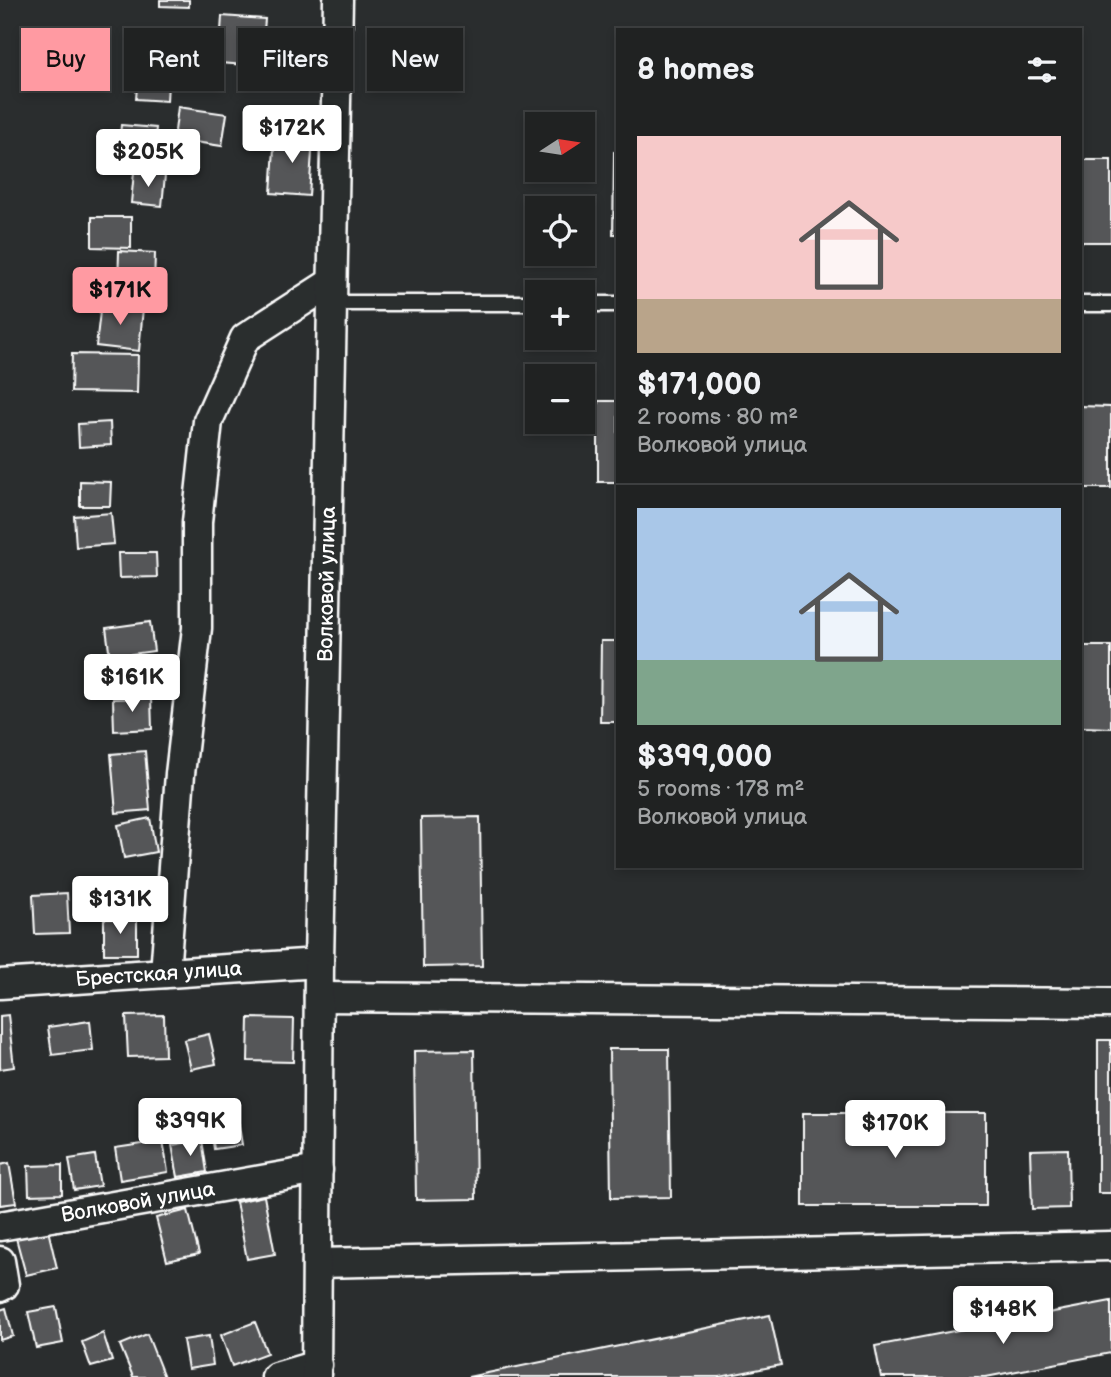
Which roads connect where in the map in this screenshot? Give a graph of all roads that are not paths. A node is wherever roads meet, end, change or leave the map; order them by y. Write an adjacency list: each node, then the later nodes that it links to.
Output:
1 (338, 0): 2 (street, Волковой улица)
2 (332, 293): 3 (lane); 8 (street, Волковой улица); 9 (street)
3 (525, 302)
4 (595, 303): 5 (lane)
5 (616, 303)
6 (1082, 304): 7 (lane)
7 (1111, 304)
8 (319, 963): 9 (street, Брестская улица); 11 (street, Волковой улица)
9 (165, 973): 10 (street, Брестская улица)
10 (0, 984)
11 (319, 997): 12 (street); 13 (street, Волковой улица)
12 (1111, 1003)
13 (318, 1170): 14 (street, Волковой улица); 17 (street, Волковой улица)
14 (0, 1226)
15 (1111, 1246): 17 (street)
16 (0, 1261): 18 (street)
17 (317, 1263): 19 (street, Волковой улица)
18 (0, 1287)
19 (316, 1371): 20 (street)
20 (276, 1377)

